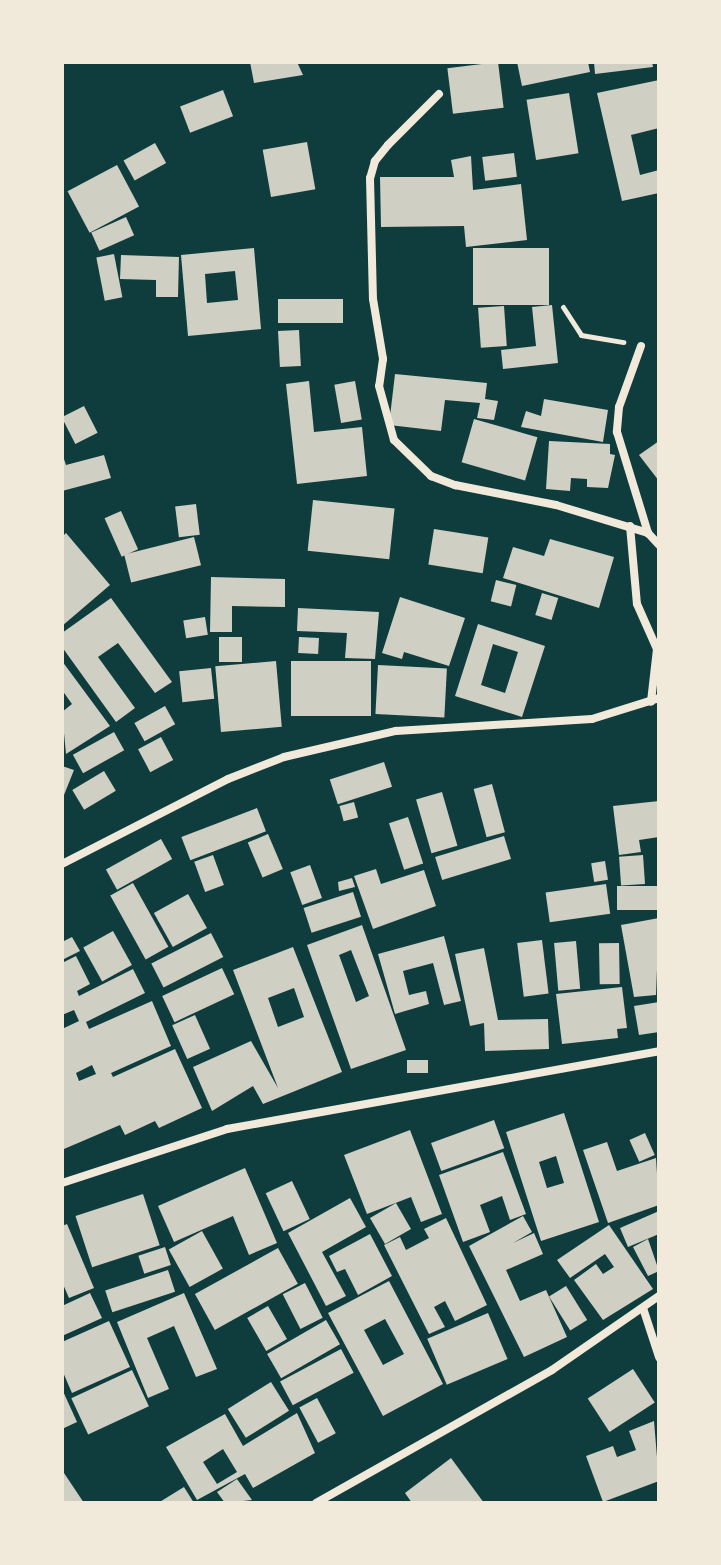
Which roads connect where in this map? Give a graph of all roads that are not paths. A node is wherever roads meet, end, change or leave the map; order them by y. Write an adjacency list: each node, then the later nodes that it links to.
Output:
1 (439, 94): 3 (street)
2 (641, 346): 4 (street)
3 (630, 526): 4 (street); 6 (street)
4 (648, 533): 5 (street)
5 (659, 545)
6 (655, 700): 7 (street)
7 (62, 864)
8 (659, 1051): 9 (street)
9 (62, 1183)
10 (659, 1296): 11 (street)
11 (643, 1308): 12 (street); 13 (street)
12 (659, 1357)
13 (316, 1503)

